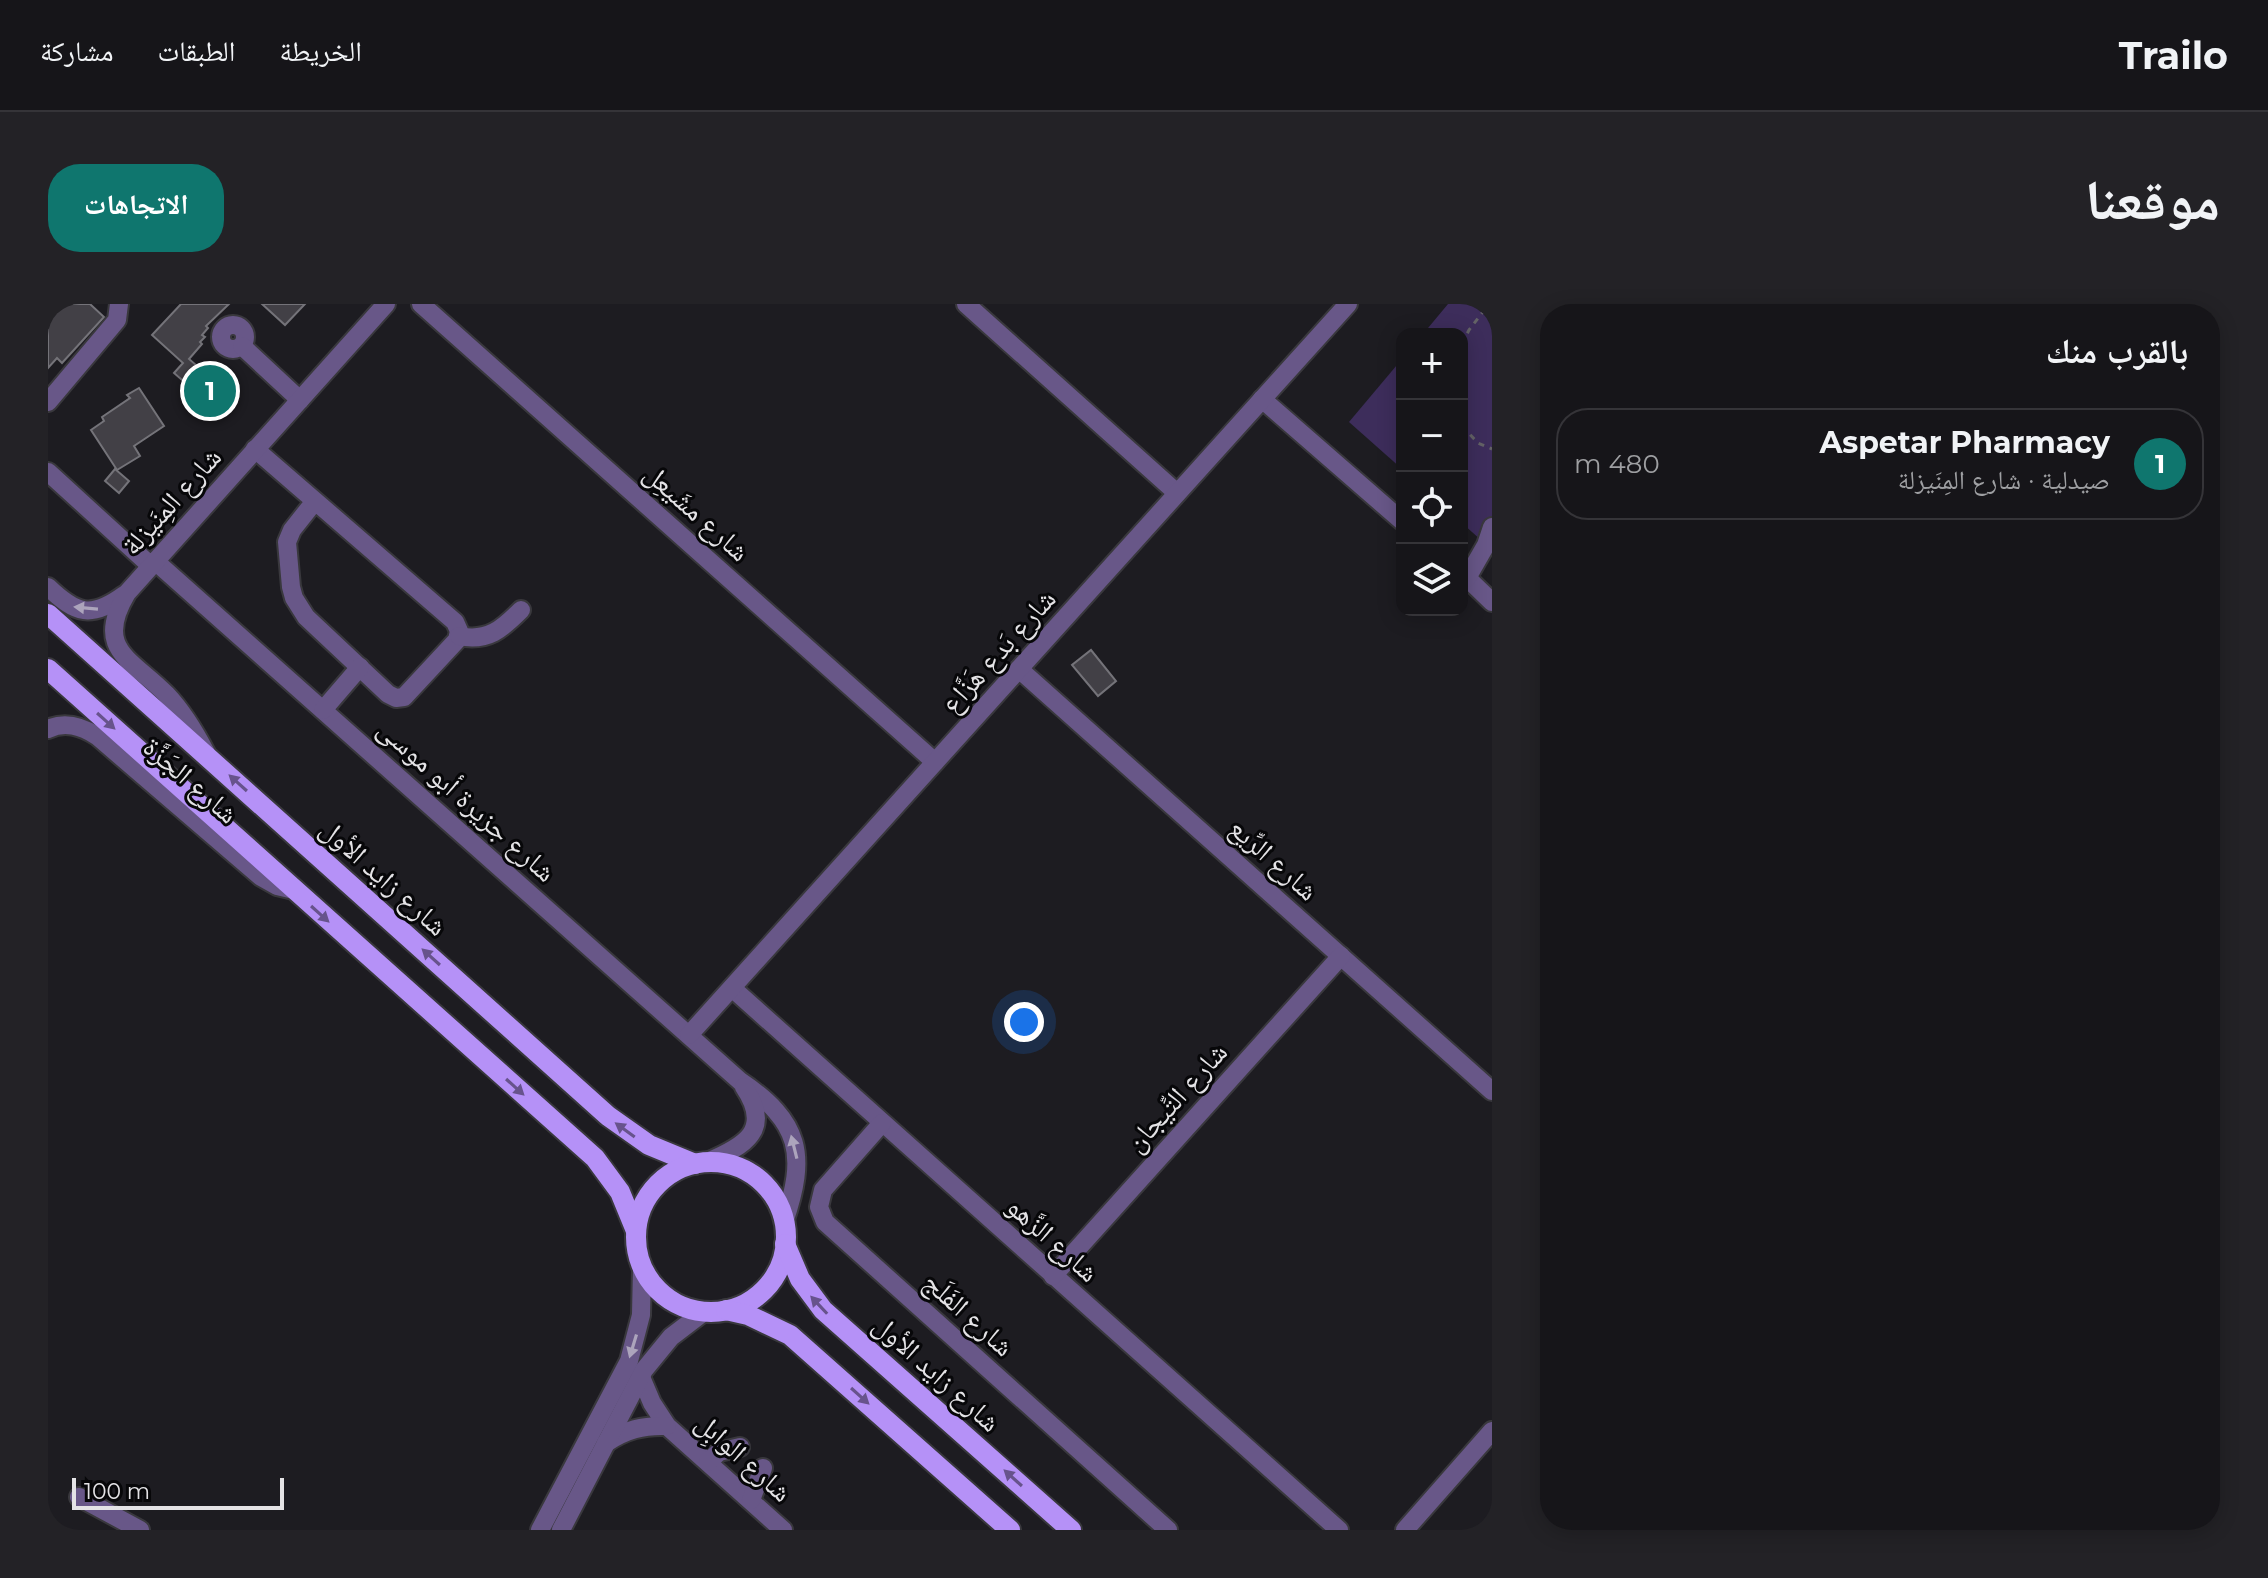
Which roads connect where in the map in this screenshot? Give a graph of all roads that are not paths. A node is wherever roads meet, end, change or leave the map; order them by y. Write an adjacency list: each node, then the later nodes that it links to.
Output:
1 (119, 304): 9 (street)
2 (386, 304): 8 (street, شارع المِنَيزلة)
3 (421, 304): 31 (street, شارع مشَيعِل)
4 (966, 304): 12 (street)
5 (1348, 304): 7 (street, شارع بَدع هَزَّاع)
6 (242, 346): 8 (street)
7 (1262, 399): 12 (street, شارع بَدع هَزَّاع); 14 (street)
8 (300, 400): 10 (street, شارع المِنَيزلة)
9 (48, 402)
10 (255, 449): 13 (street); 16 (street, شارع المِنَيزلة)
11 (48, 472): 16 (street, شارع جزيرة أبو موسى)
12 (1177, 493): 27 (street, شارع بَدع هَزَّاع)
13 (315, 501): 24 (street); 25 (street)
14 (1396, 516)
15 (1492, 527): 17 (street)
16 (153, 564): 20 (street, شارع المِنَيزلة); 28 (street, شارع جزيرة أبو موسى)
17 (1468, 572)
18 (1468, 579): 21 (street)
19 (48, 587): 20 (street, شارع المِنَيزلة, one-way to 19)
20 (127, 593): 30 (street, شارع المِنَيزلة)
21 (1492, 602)
22 (521, 610): 24 (street)
23 (48, 614): 30 (main road, شارع زايد الأول)
24 (459, 636): 25 (street)
25 (360, 667): 28 (street)
26 (48, 669): 32 (main road, one-way to 32)
27 (1019, 669): 31 (street, شارع بَدع هَزَّاع); 33 (street, شارع الرِّيع)
28 (323, 710): 35 (street, شارع جزيرة أبو موسى)
29 (48, 729): 32 (street, شارع الجَزَّة)
30 (207, 756): 39 (main road, شارع زايد الأول, one-way to 30)
31 (935, 762): 34 (street, شارع بَدع هَزَّاع)
32 (294, 890): 41 (main road, one-way to 41)
33 (1341, 956): 37 (street, شارع الرِّيع); 44 (street, شارع التِّيجان)
34 (732, 988): 35 (street, شارع بَدع هَزَّاع); 38 (street, شارع الزَّهو)
35 (689, 1035): 36 (street, شارع جزيرة أبو موسى)
36 (740, 1081): 39 (street, شارع جزيرة أبو موسى); 40 (street, شارع جزيرة أبو موسى, one-way to 36)
37 (1492, 1091)
38 (882, 1123): 44 (street, شارع الزَّهو); 62 (street, شارع الفَلَج)
39 (701, 1163): 40 (main road); 41 (main road)
40 (784, 1222): 42 (main road)
41 (636, 1231): 43 (main road)
42 (785, 1244): 45 (main road); 61 (main road, شارع زايد الأول, one-way to 42)
43 (642, 1269): 46 (main road); 57 (street, one-way to 57)
44 (1053, 1276): 63 (street, شارع الزَّهو)
45 (726, 1310): 46 (main road); 60 (main road, one-way to 60)
46 (705, 1311): 47 (street)
47 (641, 1377): 48 (street, شارع الوابِل); 50 (street)
48 (667, 1426): 50 (street, شارع الوابِل); 52 (street, شارع الوابِل)
49 (1492, 1431): 64 (street)
50 (606, 1444): 58 (street)
51 (740, 1447): 52 (street)
52 (708, 1462): 55 (street, شارع الوابِل)
53 (763, 1468): 55 (street)
54 (79, 1497): 56 (street)
55 (751, 1500): 59 (street, شارع الوابِل)
56 (140, 1530)
57 (540, 1530)
58 (561, 1530)
59 (783, 1530)
60 (1010, 1530)
61 (1071, 1530)
62 (1168, 1530)
63 (1339, 1530)
64 (1405, 1530)

